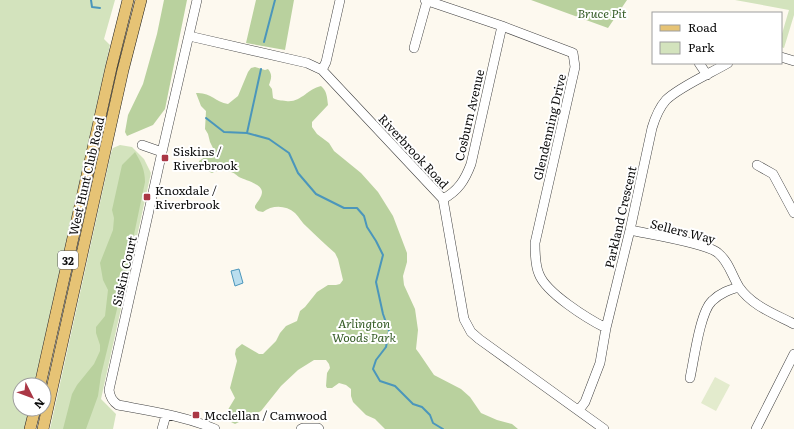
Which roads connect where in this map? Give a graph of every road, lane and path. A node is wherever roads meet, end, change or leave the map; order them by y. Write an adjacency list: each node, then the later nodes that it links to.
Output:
1 (128, 0): 25 (main road, West Hunt Club Road / 32)
2 (141, 0): 31 (main road, West Hunt Club Road / 32)
3 (197, 0): 7 (street, Siskin Court)
4 (340, 0): 13 (street)
5 (426, 0): 6 (street, Glendenning Drive); 8 (street)
6 (502, 26): 18 (street, Cosburn Avenue); 23 (street, Glendenning Drive)
7 (189, 36): 13 (street, Riverbrook Road); 16 (street, Siskin Court)
8 (414, 48)
9 (782, 56): 10 (street)
10 (794, 60)
11 (700, 64): 14 (street)
12 (726, 64): 14 (street, Parkland Crescent)
13 (322, 70): 18 (street, Riverbrook Road)
14 (707, 75): 20 (street, Parkland Crescent)
15 (142, 145): 16 (street)
16 (162, 152): 28 (street, Siskin Court)
17 (757, 164): 19 (street)
18 (443, 199): 27 (street, Riverbrook Road)
19 (794, 213)
20 (630, 230): 21 (street, Sellers Way); 23 (street, Parkland Crescent)
21 (739, 287): 22 (street, Sellers Way); 26 (street)
22 (794, 324)
23 (606, 328): 27 (street, Parkland Crescent)
24 (794, 354): 37 (street)
25 (42, 377)
26 (690, 378)
27 (579, 410): 36 (street, Riverbrook Road)
28 (166, 414): 32 (street); 33 (street)
29 (33, 417): 30 (main road)
30 (30, 429)
31 (43, 429)
32 (162, 429)
33 (215, 429)
34 (301, 429): 35 (street)
35 (319, 429)
36 (604, 429)
37 (756, 429)

